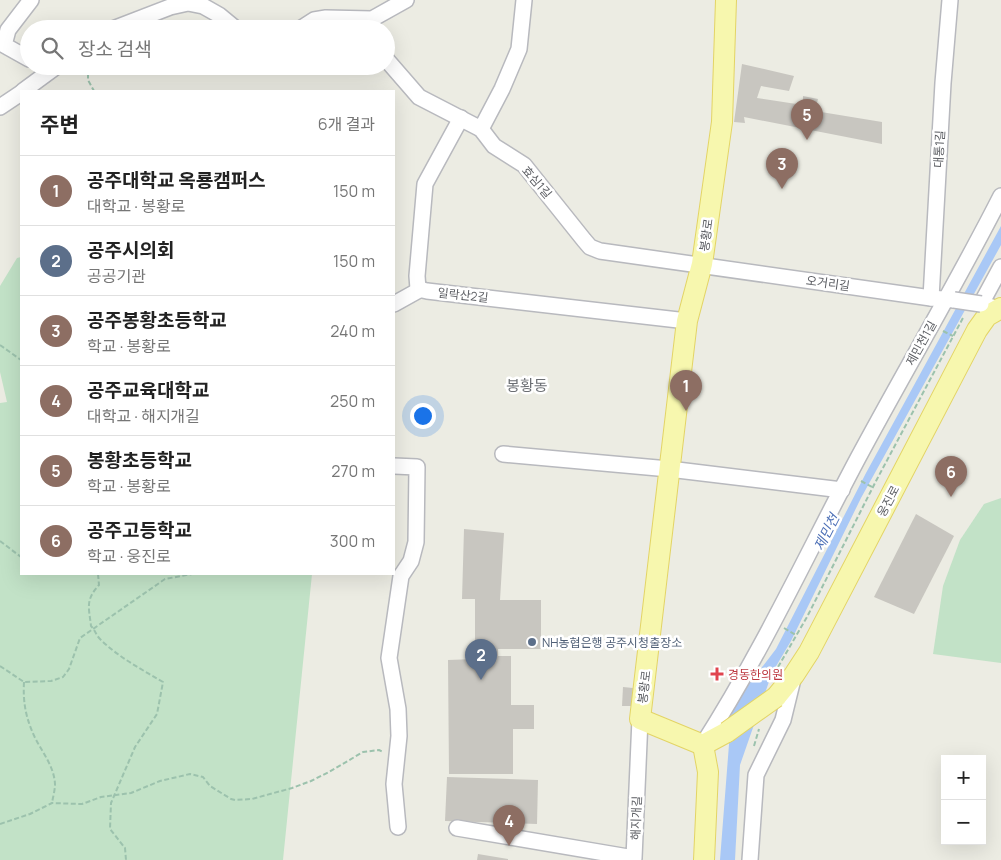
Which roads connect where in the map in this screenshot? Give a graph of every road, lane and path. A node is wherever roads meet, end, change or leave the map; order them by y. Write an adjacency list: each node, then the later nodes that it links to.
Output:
1 (31, 0): 10 (street)
2 (406, 0): 9 (street)
3 (524, 0): 19 (street)
4 (726, 0): 21 (main road, 봉황로)
5 (950, 0): 24 (street, 대통1길)
6 (169, 4): 7 (street); 8 (street)
7 (133, 20)
8 (224, 20)
9 (372, 20)
10 (20, 54)
11 (395, 69): 18 (street, 효심1길)
12 (42, 75): 14 (street)
13 (88, 75): 15 (path)
14 (24, 90)
15 (93, 90)
16 (20, 93): 17 (street)
17 (0, 107)
18 (461, 118): 19 (street, 효심1길); 23 (street, 일락산2길)
19 (481, 129): 21 (street, 효심1길)
20 (1001, 196): 24 (street, 제민천1길)
21 (702, 264): 24 (street, 오거리길); 27 (main road, 봉황로)
22 (1001, 267): 26 (street)
23 (420, 290): 25 (street); 27 (street, 일락산2길)
24 (944, 299): 26 (street, 오거리길, bridge); 37 (street, 제민천1길)
25 (395, 303)
26 (993, 307): 46 (main road, 웅진로)
27 (687, 321): 34 (main road, 봉황로)
28 (941, 330): 29 (path)
29 (953, 336)
30 (0, 345): 31 (path)
31 (20, 359)
32 (503, 454): 34 (street)
33 (395, 466): 50 (street)
34 (669, 469): 37 (street); 48 (main road, 봉황로)
35 (858, 480): 36 (path)
36 (873, 488)
37 (842, 490): 49 (street, 제민천1길)
38 (0, 541): 39 (path)
39 (20, 557)
40 (98, 575): 43 (path)
41 (187, 575): 43 (path)
42 (782, 627): 44 (path)
43 (94, 628): 47 (path); 51 (path)
44 (796, 635)
45 (0, 666): 47 (path)
46 (794, 675): 49 (main road, 웅진로, bridge); 58 (street)
47 (24, 682): 52 (path)
48 (640, 719): 49 (main road, 봉황로); 55 (street, 해지개길)
49 (703, 745): 57 (main road)
50 (396, 759): 51 (path); 54 (street)
51 (114, 795): 52 (path); 56 (path)
52 (52, 803): 53 (path)
53 (0, 824)
54 (398, 827)
55 (457, 828)
56 (126, 860)
57 (704, 860)
58 (750, 860)

